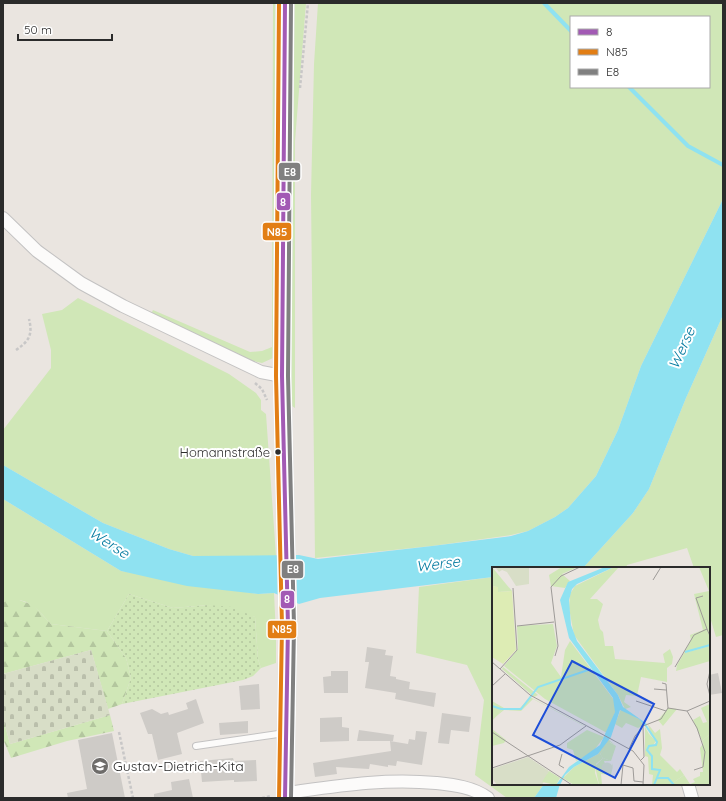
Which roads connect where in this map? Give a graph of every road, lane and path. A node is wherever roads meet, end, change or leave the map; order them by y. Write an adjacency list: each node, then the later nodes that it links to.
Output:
1 (285, 3): 5 (street)
2 (3, 218): 5 (street)
3 (29, 319): 4 (path)
4 (16, 350)
5 (282, 376): 7 (street)
6 (120, 732): 11 (path)
7 (286, 733): 8 (lane); 10 (street)
8 (196, 746)
9 (688, 785): 14 (street)
10 (282, 795): 12 (path); 13 (street)
11 (133, 798)
12 (262, 798)
13 (488, 798)
14 (692, 798)

